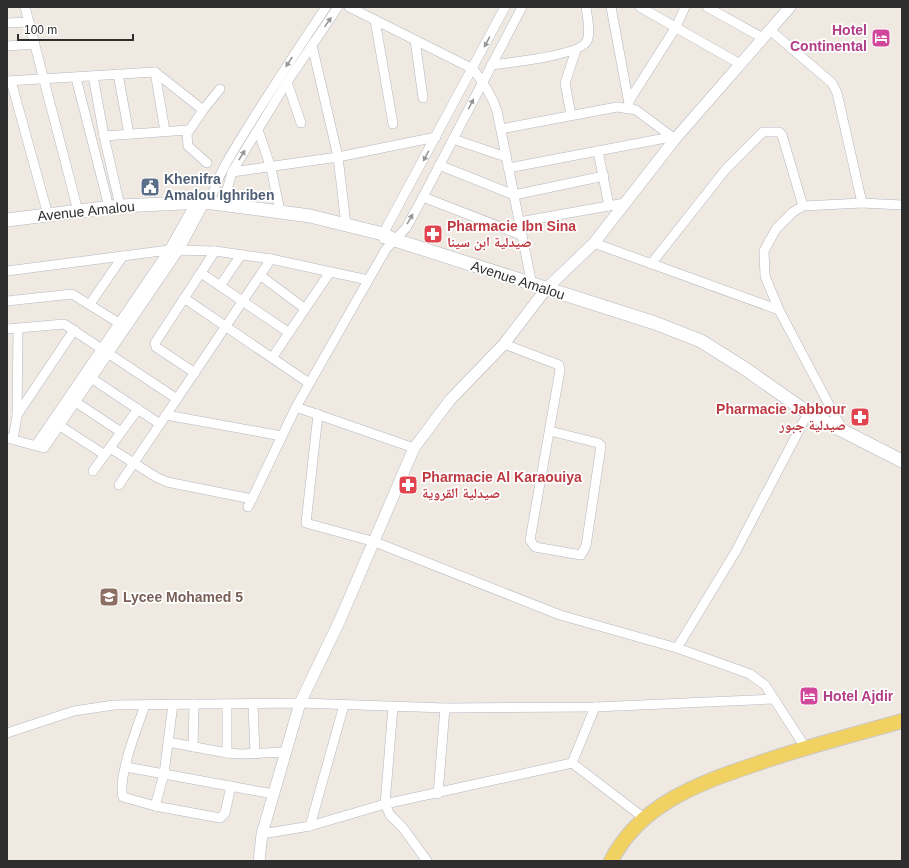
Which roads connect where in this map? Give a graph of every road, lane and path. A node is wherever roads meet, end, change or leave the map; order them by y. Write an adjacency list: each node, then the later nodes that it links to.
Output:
1 (25, 7): 14 (street)
2 (326, 7): 61 (street, one-way to 61)
3 (338, 7): 20 (street, one-way to 3)
4 (349, 7): 13 (street)
5 (505, 7): 25 (street, one-way to 25)
6 (522, 7): 24 (street)
7 (586, 7): 22 (street)
8 (611, 7): 36 (street)
9 (640, 7): 16 (street)
10 (685, 7): 16 (street)
11 (707, 7): 17 (street)
12 (790, 7): 17 (street)
13 (375, 20): 18 (street); 40 (street)
14 (29, 22): 15 (street); 19 (street)
15 (7, 23)
16 (676, 27): 23 (street); 36 (street)
17 (767, 34): 23 (street); 63 (street)
18 (415, 40): 25 (street); 35 (street)
19 (35, 44): 21 (street); 30 (street)
20 (312, 45): 33 (street); 51 (street)
21 (7, 46)
22 (576, 50): 24 (street); 38 (street)
23 (740, 64): 48 (street)
24 (491, 65): 32 (street)
25 (473, 69): 32 (street); 47 (street)
26 (155, 72): 27 (street); 37 (street); 44 (street)
27 (118, 74): 28 (street); 45 (street)
28 (93, 76): 29 (street); 46 (street)
29 (76, 78): 30 (street); 66 (street)
30 (43, 80): 31 (street); 69 (street)
31 (9, 81): 71 (street)
32 (482, 81): 41 (street); 49 (street, one-way to 32)
33 (287, 82): 39 (street); 43 (street)
34 (220, 89): 37 (street)
35 (423, 98)
36 (629, 104): 38 (street); 48 (street)
37 (203, 110): 42 (street)
38 (571, 115): 41 (street)
39 (301, 123)
40 (393, 124)
41 (501, 129): 52 (street)
42 (188, 130): 44 (street); 53 (street)
43 (258, 130): 55 (street); 57 (street, one-way to 43)
44 (165, 131): 45 (street)
45 (129, 134): 46 (street)
46 (104, 136): 66 (street)
47 (436, 137): 51 (street); 75 (street, one-way to 75)
48 (673, 138): 50 (street); 62 (street)
49 (453, 139): 52 (street); 54 (street)
50 (598, 151): 56 (street); 58 (street)
51 (338, 156): 55 (street); 74 (street)
52 (506, 157): 56 (street)
53 (207, 164)
54 (439, 165): 59 (street); 60 (street)
55 (271, 168): 57 (street); 70 (street)
56 (508, 168): 59 (street)
57 (232, 172): 64 (street)
58 (604, 176): 59 (street); 67 (street)
59 (514, 195): 73 (street)
60 (423, 197): 76 (street); 78 (street, one-way to 60)
61 (204, 202): 64 (main road, Avenue Amalou); 66 (main road, Avenue Amalou); 79 (street); 80 (street)
62 (625, 203): 67 (street); 77 (street)
63 (862, 203): 65 (street); 68 (street)
64 (223, 204): 70 (main road, Avenue Amalou)
65 (902, 205)
66 (114, 206): 69 (main road, Avenue Amalou)
67 (610, 206): 73 (street)
68 (803, 206): 85 (street); 99 (street)
69 (78, 210): 71 (main road, Avenue Amalou)
70 (280, 211): 74 (main road, Avenue Amalou)
71 (48, 215): 72 (main road, Avenue Amalou)
72 (7, 220)
73 (519, 222): 76 (street)
74 (346, 225): 75 (main road, Avenue Amalou)
75 (383, 234): 78 (main road, Avenue Amalou)
76 (521, 235): 91 (street)
77 (594, 243): 85 (street); 93 (street)
78 (390, 244): 90 (street); 91 (main road, Avenue Amalou)
79 (169, 250): 80 (street); 83 (street); 100 (street)
80 (179, 250): 81 (street); 107 (street)
81 (215, 251): 82 (street); 88 (street)
82 (240, 255): 84 (street); 92 (street)
83 (123, 256): 86 (street); 97 (street)
84 (272, 259): 87 (street); 89 (street)
85 (651, 264): 99 (street)
86 (7, 271)
87 (330, 272): 90 (street); 98 (street)
88 (201, 273): 92 (street); 94 (street)
89 (261, 276): 96 (street); 98 (street)
90 (368, 280): 111 (street)
91 (532, 285): 93 (main road, Avenue Amalou)
92 (220, 286): 96 (street)
93 (546, 289): 106 (street); 116 (main road, Avenue Amalou)
94 (184, 298): 101 (street); 109 (street)
95 (7, 301): 97 (street)
96 (242, 302): 101 (street); 105 (street)
97 (90, 304): 100 (street)
98 (304, 308): 105 (street)
99 (779, 310): 122 (street)
100 (119, 323): 107 (street)
101 (226, 327): 108 (street); 109 (street)
102 (7, 329): 103 (street)
103 (18, 329): 104 (street); 119 (street)
104 (74, 330): 107 (street); 119 (street)
105 (288, 332): 108 (street)
106 (504, 344): 123 (street); 127 (street)
107 (105, 352): 110 (street); 112 (street); 113 (street)
108 (272, 358): 111 (street)
109 (195, 373): 113 (street)
110 (91, 378): 112 (street); 115 (street)
111 (309, 383): 114 (street)
112 (72, 399): 120 (street); 124 (street)
113 (177, 399): 118 (street)
114 (296, 407): 117 (street); 125 (street)
115 (138, 409): 121 (street); 124 (street)
116 (808, 413): 122 (main road, Avenue Amalou); 134 (street)
117 (318, 414): 127 (street); 133 (street)
118 (166, 415): 121 (street); 125 (street)
119 (17, 416): 126 (street)
120 (56, 423): 126 (street); 128 (street)
121 (160, 424): 130 (street)
122 (842, 429): 129 (main road, Avenue Amalou)
123 (550, 431): 123 (street)
124 (121, 432): 128 (street)
125 (282, 436): 130 (street)
126 (10, 439)
127 (414, 448): 133 (street)
128 (107, 452): 130 (street); 131 (street)
129 (902, 461)
130 (133, 464): 132 (street)
131 (93, 471)
132 (118, 485)
133 (375, 542): 134 (street); 136 (street)
134 (677, 648): 135 (street)
135 (773, 699): 144 (street); 150 (street)
136 (300, 703): 140 (street); 142 (street); 151 (street)
137 (173, 704): 138 (street); 141 (street); 148 (street)
138 (194, 704): 139 (street); 149 (street)
139 (227, 704): 140 (street); 152 (street)
140 (253, 704): 153 (street)
141 (145, 705): 147 (street); 155 (street)
142 (344, 705): 143 (street); 163 (street)
143 (393, 706): 145 (street); 160 (street)
144 (594, 707): 145 (street); 154 (street)
145 (445, 708): 159 (street)
146 (902, 721): 150 (main road)
147 (7, 733)
148 (168, 742): 149 (street); 156 (street)
149 (193, 747): 152 (street)
150 (805, 747): 162 (main road)
151 (285, 752): 153 (street); 158 (street)
152 (227, 753): 153 (street)
153 (255, 754)
154 (572, 763): 159 (street); 162 (street)
155 (126, 767): 156 (street); 161 (street)
156 (164, 774): 157 (street); 161 (street)
157 (231, 786): 158 (street); 161 (street)
158 (273, 794): 164 (street)
159 (438, 794): 160 (street)
160 (385, 804): 163 (street); 166 (street)
161 (155, 806)
162 (644, 818): 167 (main road)
163 (310, 826): 164 (street)
164 (262, 834): 165 (street)
165 (259, 861)
166 (427, 861)
167 (611, 861)

